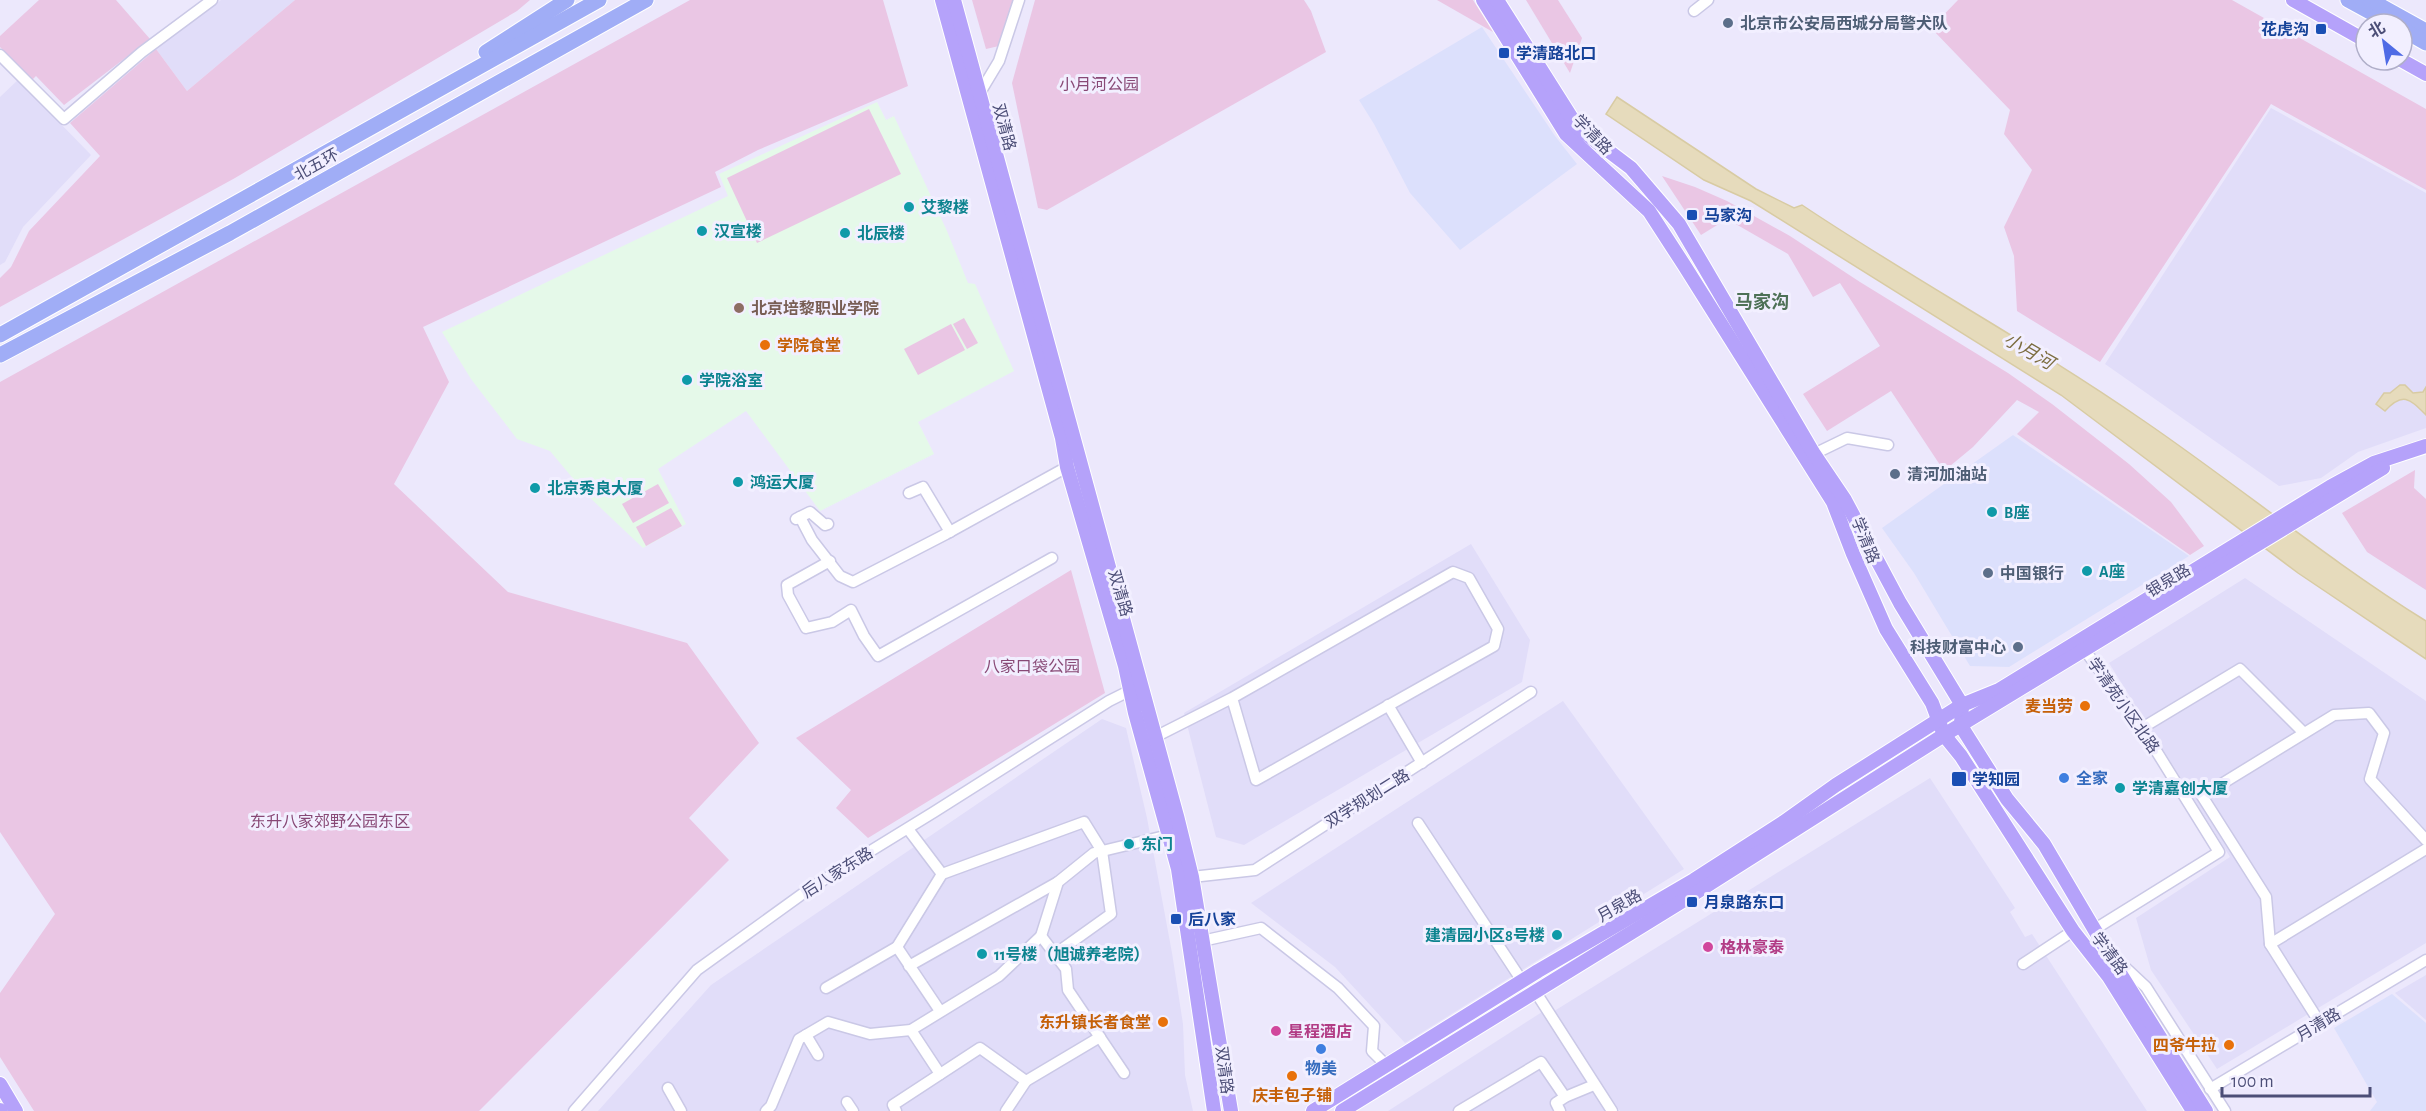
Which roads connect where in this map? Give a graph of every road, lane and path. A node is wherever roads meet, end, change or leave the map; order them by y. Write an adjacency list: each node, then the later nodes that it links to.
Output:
1 (212, 0): 18 (street)
2 (567, 0): 21 (highway)
3 (598, 0): 21 (highway, 北五环)
4 (646, 0): 23 (highway, 北五环)
5 (942, 0): 20 (main road)
6 (954, 0): 19 (main road)
7 (1020, 0): 19 (street, 双清路)
8 (1483, 0): 41 (main road, 学清路)
9 (1497, 0): 26 (main road, 学清路)
10 (1708, 0): 14 (street)
11 (2293, 0): 17 (main road)
12 (2348, 0): 15 (highway)
13 (2370, 0): 16 (highway)
14 (1694, 11)
15 (2370, 12)
16 (2426, 31)
17 (2354, 33)
18 (2, 61)
19 (980, 94): 20 (street, 双清路); 28 (main road, 双清路)
20 (970, 106): 27 (main road, 双清路)
21 (370, 128): 22 (highway, 北五环)
22 (0, 335)
23 (0, 355)
24 (1888, 445): 26 (street)
25 (2426, 446): 32 (main road, 银泉路)
26 (1814, 454): 40 (main road, 学清路)
27 (1066, 467): 28 (street); 31 (street); 36 (main road, 双清路)
28 (1081, 467): 36 (main road, 双清路)
29 (909, 493): 31 (street)
30 (828, 524): 34 (street)
31 (950, 532): 34 (street)
32 (2233, 554): 35 (main road, 银泉路); 40 (main road, 银泉路)
33 (1052, 558): 34 (street)
34 (830, 561)
35 (2084, 649): 42 (main road, 银泉路); 43 (street, 学清苑小区北路)
36 (1136, 687): 46 (main road, 双清路); 49 (street, 后八家东路); 50 (main road, 双清路)
37 (1531, 692): 47 (street, 双学规划二路)
38 (1232, 698): 39 (street); 39 (street); 46 (street)
39 (1388, 705): 47 (street)
40 (1962, 705): 41 (main road, 银泉路); 42 (main road)
41 (1938, 721): 45 (main road, 学清路); 68 (main road, 月泉路)
42 (1961, 726): 45 (main road, 银泉路); 57 (main road, 学清路)
43 (2142, 728): 44 (street); 57 (street, 学清苑小区北路)
44 (2304, 733): 51 (street); 61 (street)
45 (1944, 735): 58 (main road, 学清路); 70 (main road, 月泉路)
46 (1155, 737): 55 (main road, 双清路)
47 (1422, 763): 55 (street, 双学规划二路)
48 (1418, 823): 68 (street)
49 (908, 829): 54 (street); 87 (street, 后八家东路)
50 (1169, 834): 53 (street); 92 (main road, 双清路)
51 (2426, 840)
52 (2426, 849): 61 (street)
53 (1102, 851): 54 (street); 56 (street); 64 (street)
54 (942, 874): 62 (street)
55 (1192, 877): 60 (main road, 双清路)
56 (1058, 882): 59 (street); 67 (street)
57 (2095, 929): 63 (main road, 学清路)
58 (2073, 931): 66 (street); 99 (main road, 学清路)
59 (1041, 936): 64 (street); 71 (street)
60 (1202, 941): 77 (street); 93 (main road, 双清路)
61 (2270, 944): 72 (street)
62 (897, 947): 67 (street); 69 (street)
63 (2109, 952): 84 (street, 学清路); 100 (main road, 学清路)
64 (1054, 954): 75 (street)
65 (2426, 960): 72 (street, 月清路)
66 (2023, 964)
67 (909, 966): 71 (street)
68 (1522, 981): 77 (main road, 月泉路)
69 (826, 988)
70 (1535, 991): 82 (street); 95 (main road, 月泉路)
71 (940, 1011): 73 (street)
72 (2319, 1023): 84 (street, 月清路)
73 (911, 1030): 74 (street); 79 (street)
74 (806, 1035): 76 (street); 89 (street)
75 (1100, 1037): 78 (street); 80 (street)
76 (818, 1055)
77 (1386, 1065): 94 (main road, 月泉路)
78 (1124, 1073)
79 (940, 1074): 80 (street); 90 (street)
80 (1026, 1081): 91 (street)
81 (0, 1084): 86 (main road)
82 (1594, 1085): 85 (street); 98 (street)
83 (668, 1088): 88 (street)
84 (2210, 1089): 101 (street, 学清路)
85 (1565, 1097): 96 (street); 97 (street)
86 (16, 1111)
87 (574, 1111)
88 (681, 1111)
89 (767, 1111)
90 (897, 1111)
91 (1006, 1111)
92 (1214, 1111)
93 (1231, 1111)
94 (1313, 1111)
95 (1342, 1111)
96 (1459, 1111)
97 (1560, 1111)
98 (1612, 1111)
99 (2193, 1111)
100 (2205, 1111)
101 (2225, 1111)

